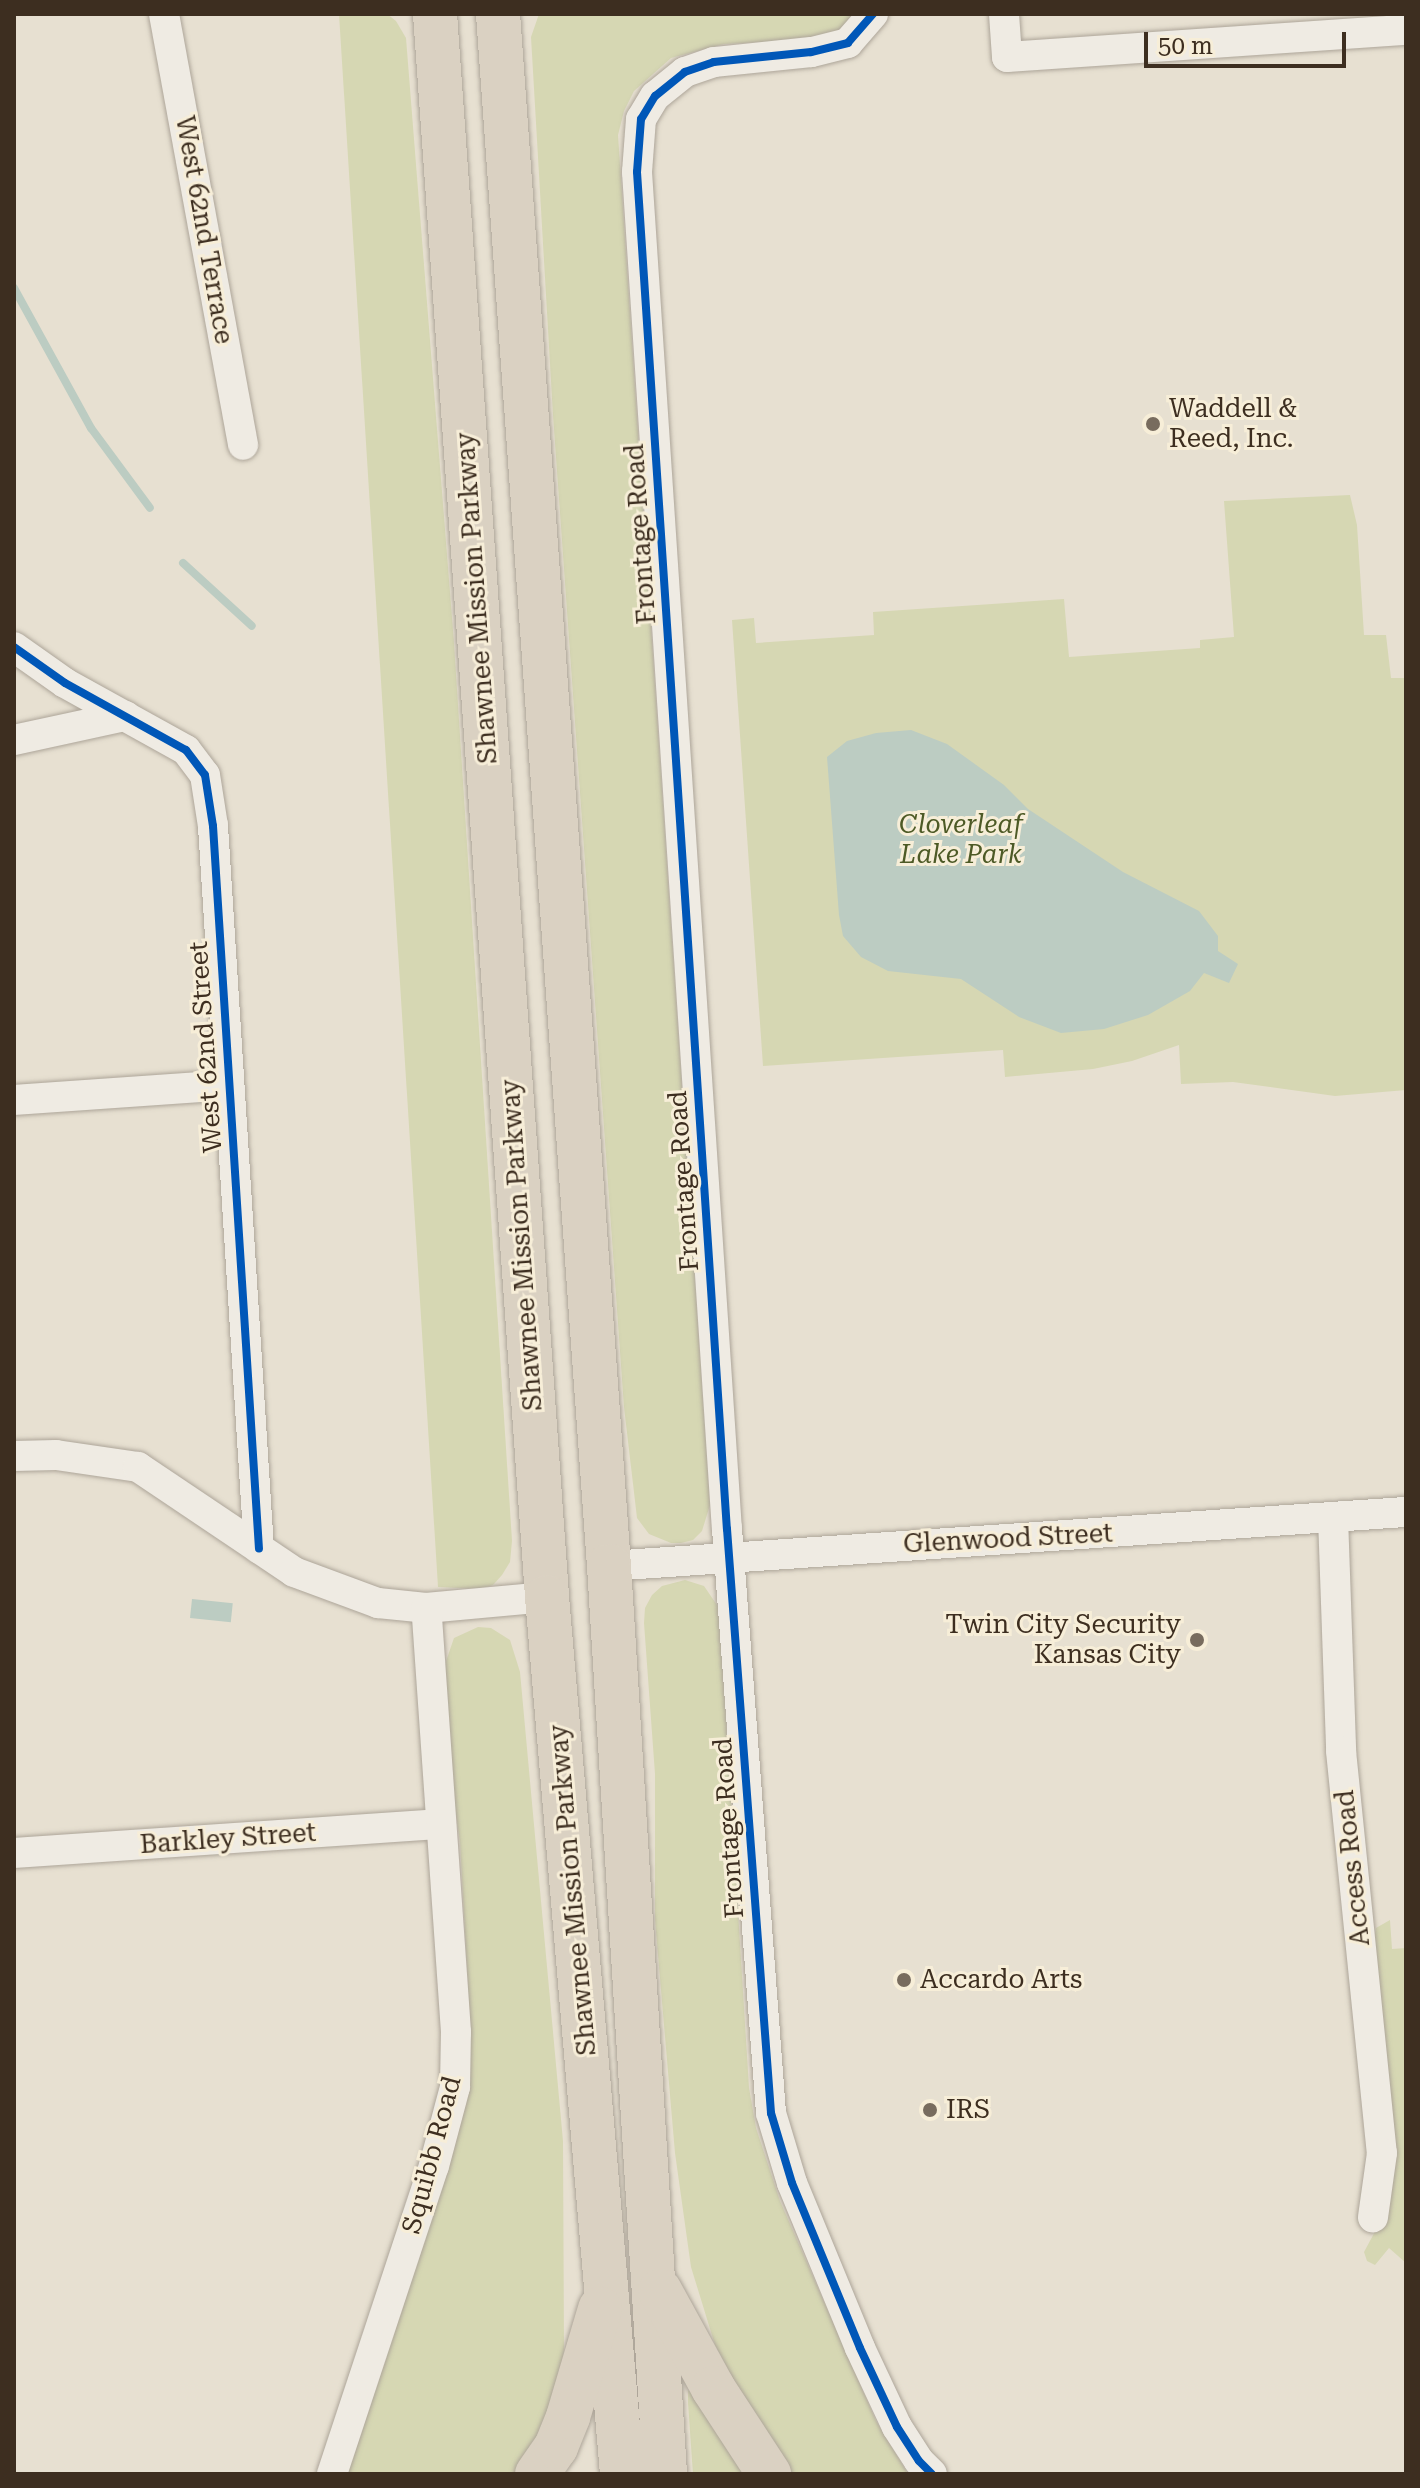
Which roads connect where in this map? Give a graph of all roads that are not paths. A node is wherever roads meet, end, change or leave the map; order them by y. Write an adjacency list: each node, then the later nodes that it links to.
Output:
1 (164, 14): 8 (street, West 62nd Terrace)
2 (435, 14): 15 (highway, Shawnee Mission Parkway)
3 (498, 14): 20 (highway, Shawnee Mission Parkway)
4 (873, 14): 19 (street, Frontage Road)
5 (1004, 14): 6 (street)
6 (1343, 24): 7 (street)
7 (1406, 30)
8 (243, 445)
9 (14, 647): 10 (street, West 62nd Street)
10 (125, 716): 11 (street); 12 (street, West 62nd Street)
11 (14, 740)
12 (228, 1085): 13 (street); 18 (street, West 62nd Street)
13 (14, 1100)
14 (14, 1456): 18 (street)
15 (540, 1497): 20 (highway); 21 (highway, Shawnee Mission Parkway)
16 (1406, 1512): 17 (street, Glenwood Street)
17 (1333, 1517): 19 (street, Glenwood Street); 26 (street, Access Road)
18 (259, 1549): 22 (street)
19 (729, 1555): 20 (street, Glenwood Street); 34 (street, Frontage Road)
20 (609, 1566): 23 (highway, Shawnee Mission Parkway)
21 (547, 1597): 22 (street); 23 (highway); 28 (highway, Shawnee Mission Parkway)
22 (426, 1608): 24 (street)
23 (616, 1671): 27 (highway, Shawnee Mission Parkway)
24 (441, 1824): 25 (street, Barkley Street); 29 (street, Squibb Road)
25 (14, 1853)
26 (1373, 2217)
27 (653, 2278): 32 (highway, Shawnee Mission Parkway); 33 (highway)
28 (608, 2283): 30 (highway); 31 (highway, Shawnee Mission Parkway)
29 (332, 2474)
30 (537, 2474)
31 (622, 2474)
32 (665, 2474)
33 (769, 2474)
34 (932, 2474)

